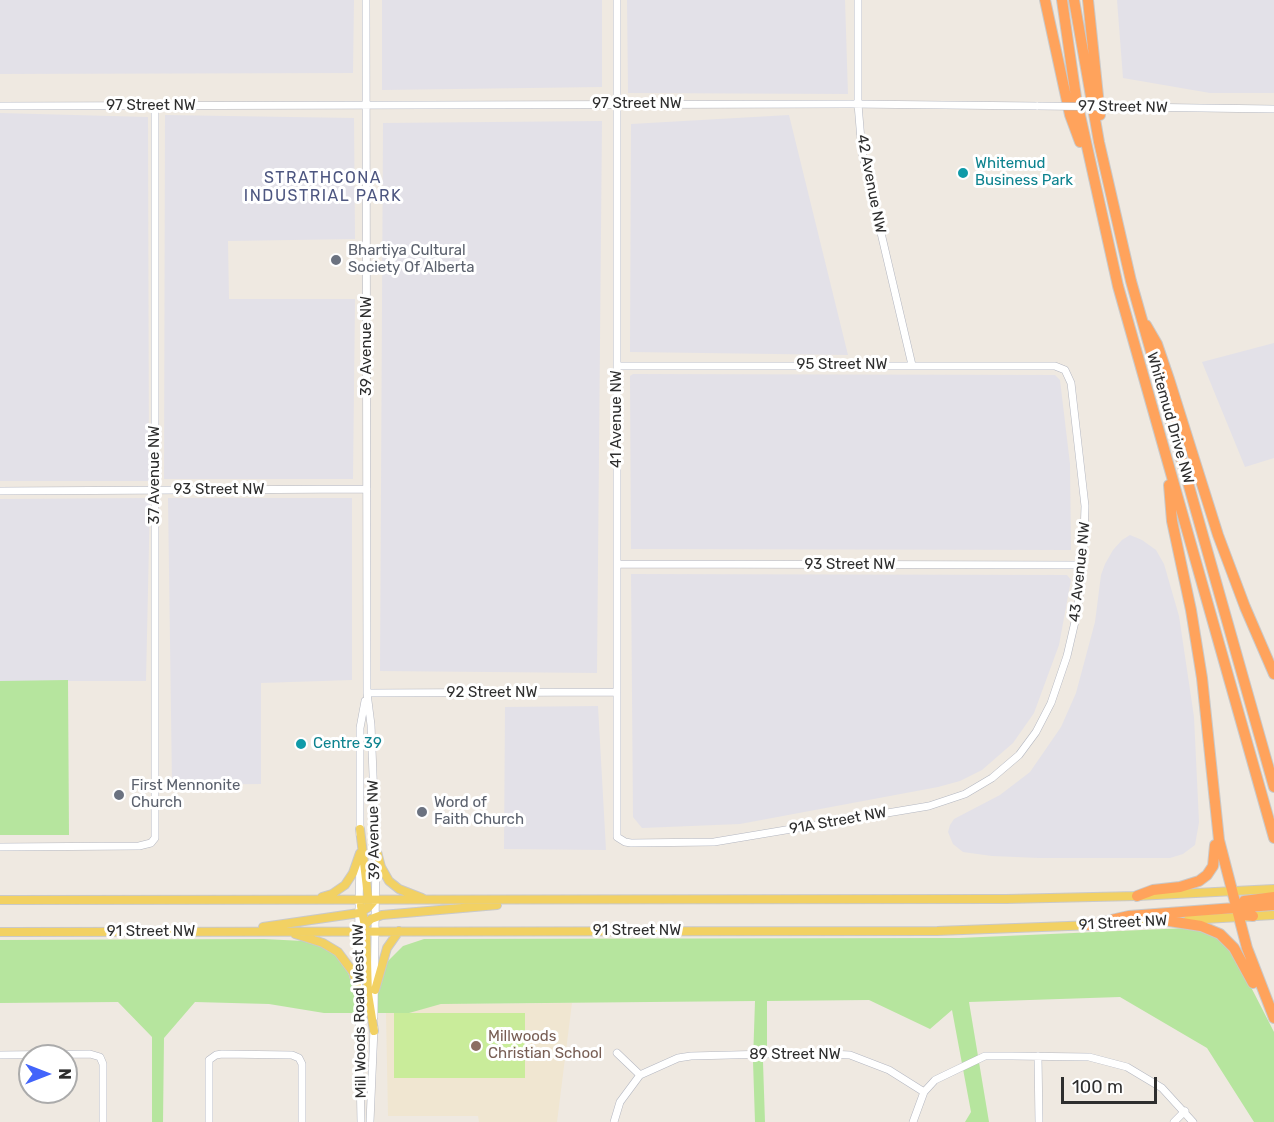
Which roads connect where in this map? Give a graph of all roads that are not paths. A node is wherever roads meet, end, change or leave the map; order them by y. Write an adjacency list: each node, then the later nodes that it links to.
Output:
1 (366, 0): 9 (street, 39 Avenue NW)
2 (616, 0): 10 (street, 41 Avenue NW)
3 (858, 0): 8 (street, 42 Avenue NW)
4 (1045, 0): 15 (highway)
5 (1062, 0): 15 (highway, Whitemud Drive NW)
6 (1074, 0): 14 (highway, Whitemud Drive NW)
7 (1088, 0): 14 (highway)
8 (858, 104): 10 (street, 97 Street NW); 13 (street, 97 Street NW, bridge); 17 (street, 42 Avenue NW)
9 (366, 105): 10 (street, 97 Street NW); 12 (street, 97 Street NW); 21 (street, 39 Avenue NW)
10 (617, 105): 18 (street, 41 Avenue NW)
11 (0, 106): 12 (street, 97 Street NW)
12 (155, 106): 23 (street, 37 Avenue NW)
13 (1274, 109)
14 (1099, 142): 16 (highway, Whitemud Drive NW)
15 (1093, 180): 20 (highway, Whitemud Drive NW)
16 (1138, 309): 26 (highway); 30 (highway, Whitemud Drive NW)
17 (912, 365): 18 (street, 95 Street NW); 19 (street, 95 Street NW)
18 (617, 366): 24 (street, 41 Avenue NW)
19 (1065, 370): 25 (street, 43 Avenue NW)
20 (1167, 460): 31 (highway); 34 (highway, Whitemud Drive NW)
21 (367, 489): 23 (street, 93 Street NW); 28 (street, 39 Avenue NW)
22 (0, 490): 23 (street, 93 Street NW)
23 (155, 490): 35 (street, 37 Avenue NW)
24 (617, 564): 25 (street, 93 Street NW); 27 (street, 41 Avenue NW)
25 (1083, 565): 29 (street, 43 Avenue NW)
26 (1274, 674)
27 (617, 692): 28 (street, 92 Street NW); 33 (street, 41 Avenue NW)
28 (367, 693): 32 (street, 39 Avenue NW); 36 (street, 39 Avenue NW)
29 (1036, 732): 33 (street, 91A Street NW)
30 (1274, 788)
31 (1216, 818): 39 (highway); 40 (highway)
32 (360, 828): 37 (street, 39 Avenue NW); 47 (main road)
33 (617, 837)
34 (1274, 838)
35 (0, 847)
36 (376, 848): 44 (main road); 47 (street, 39 Avenue NW)
37 (360, 853): 42 (main road); 43 (street, 39 Avenue NW)
38 (1274, 889): 46 (main road, 91 Street NW)
39 (1232, 891): 40 (main road, 91 Street NW); 46 (main road, 91 Street NW); 48 (highway)
40 (1137, 896): 45 (main road, 91 Street NW)
41 (0, 900): 42 (main road)
42 (309, 900): 43 (main road)
43 (358, 900): 47 (main road)
44 (426, 900): 45 (main road, 91 Street NW); 47 (main road, 91 Street NW)
45 (552, 900): 52 (main road)
46 (1269, 903): 48 (highway); 49 (main road, 91 Street NW)
47 (367, 906): 52 (main road); 52 (street, Mill Woods Road West NW); 55 (main road, 91 Street NW)
48 (1238, 912): 49 (highway); 50 (main road, 91 Street NW); 51 (highway); 59 (highway)
49 (1253, 916)
50 (1168, 921): 51 (main road, 91 Street NW); 59 (highway)
51 (1089, 925): 53 (main road, 91 Street NW)
52 (368, 926): 53 (main road, 91 Street NW); 56 (main road, 91 Street NW); 57 (street, Mill Woods Road West NW); 58 (street, Mill Woods Road West NW); 60 (main road)
53 (399, 931): 57 (main road)
54 (0, 932): 55 (main road, 91 Street NW)
55 (212, 932): 56 (main road, 91 Street NW)
56 (289, 932): 58 (main road)
57 (375, 990): 60 (street, Mill Woods Road West NW)
58 (360, 996): 70 (street, Mill Woods Road West NW)
59 (1274, 1019)
60 (374, 1031): 71 (street, Mill Woods Road West NW)
61 (617, 1053): 64 (street)
62 (0, 1055): 67 (street)
63 (1038, 1056): 65 (street); 66 (street); 74 (street)
64 (640, 1075): 65 (street, 89 Street NW); 72 (street)
65 (924, 1092): 73 (street)
66 (1185, 1111): 75 (street); 76 (street)
67 (103, 1122)
68 (209, 1122): 69 (street)
69 (302, 1122)
70 (361, 1122)
71 (370, 1122)
72 (614, 1122)
73 (913, 1122)
74 (1039, 1122)
75 (1174, 1122)
76 (1193, 1122)

